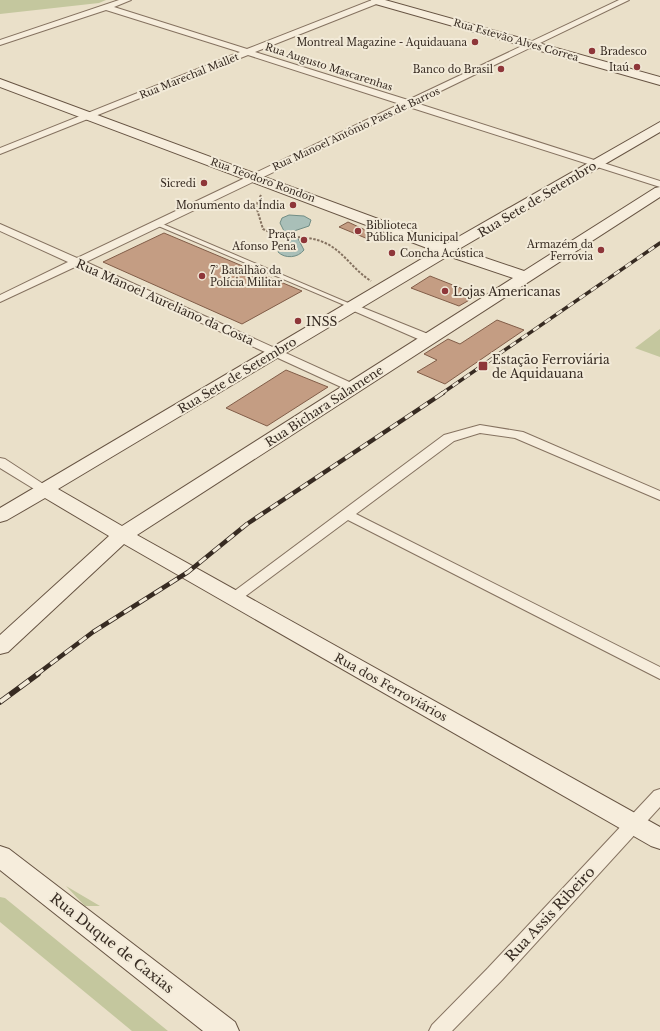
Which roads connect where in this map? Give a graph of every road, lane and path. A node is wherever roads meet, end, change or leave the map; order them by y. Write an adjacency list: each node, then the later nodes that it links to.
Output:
1 (127, 0): 4 (street)
2 (375, 0): 6 (main road, Rua Estevão Alves Correa); 7 (street, Rua Marechal Mallet)
3 (625, 0): 6 (street, Rua Manoel Antônio Paes de Barros)
4 (106, 7): 5 (street); 7 (street, Rua Augusto Mascarenhas)
5 (0, 43)
6 (532, 45): 8 (main road, Rua Estevão Alves Correa); 10 (street, Rua Manoel Antônio Paes de Barros)
7 (247, 52): 10 (street, Rua Augusto Mascarenhas); 11 (street, Rua Marechal Mallet)
8 (660, 81)
9 (0, 83): 11 (main road, Rua Teodoro Rondon)
10 (410, 104): 14 (street, Rua Augusto Mascarenhas); 15 (street, Rua Manoel Antônio Paes de Barros)
11 (89, 116): 13 (street, Rua Marechal Mallet); 15 (main road, Rua Teodoro Rondon)
12 (660, 126): 14 (main road, Rua Sete de Setembro)
13 (0, 151)
14 (596, 164): 16 (street, Rua Augusto Mascarenhas); 21 (main road, Rua Sete de Setembro)
15 (254, 177): 19 (street, Rua Manoel Antônio Paes de Barros); 21 (main road, Rua Teodoro Rondon)
16 (660, 184)
17 (660, 191): 23 (main road, Rua Bichara Salamene)
18 (261, 195): 24 (path)
19 (158, 224): 22 (street, Rua Manoel Antônio Paes de Barros); 26 (lane)
20 (0, 227): 22 (street, Rua Manoel Aureliano da Costa)
21 (450, 250): 23 (main road, Rua Teodoro Rondon); 24 (main road, Rua Sete de Setembro)
22 (77, 262): 25 (street, Rua Manoel Antônio Paes de Barros); 28 (street, Rua Manoel Aureliano da Costa)
23 (525, 277): 27 (main road, Rua Bichara Salamene)
24 (383, 288): 26 (main road, Rua Sete de Setembro)
25 (0, 299)
26 (351, 306): 27 (street); 28 (main road, Rua Sete de Setembro)
27 (429, 338): 29 (main road, Rua Bichara Salamene)
28 (276, 353): 29 (street, Rua Manoel Aureliano da Costa); 31 (main road, Rua Sete de Setembro)
29 (352, 388): 35 (main road, Rua Bichara Salamene)
30 (0, 462): 31 (street)
31 (44, 489): 34 (main road, Rua Sete de Setembro); 35 (main road)
32 (660, 496): 33 (street)
33 (346, 514): 36 (street); 38 (street)
34 (0, 516)
35 (122, 535): 36 (main road, Rua dos Ferroviários); 37 (main road, Rua Bichara Salamene)
36 (234, 598): 40 (main road, Rua dos Ferroviários)
37 (0, 647)
38 (660, 674)
39 (660, 796): 40 (street, Rua Assis Ribeiro)
40 (633, 823): 41 (main road, Rua dos Ferroviários); 44 (street, Rua Assis Ribeiro)
41 (660, 839)
42 (0, 856): 43 (main road, Rua Duque de Caxias)
43 (224, 1031)
44 (439, 1031)

